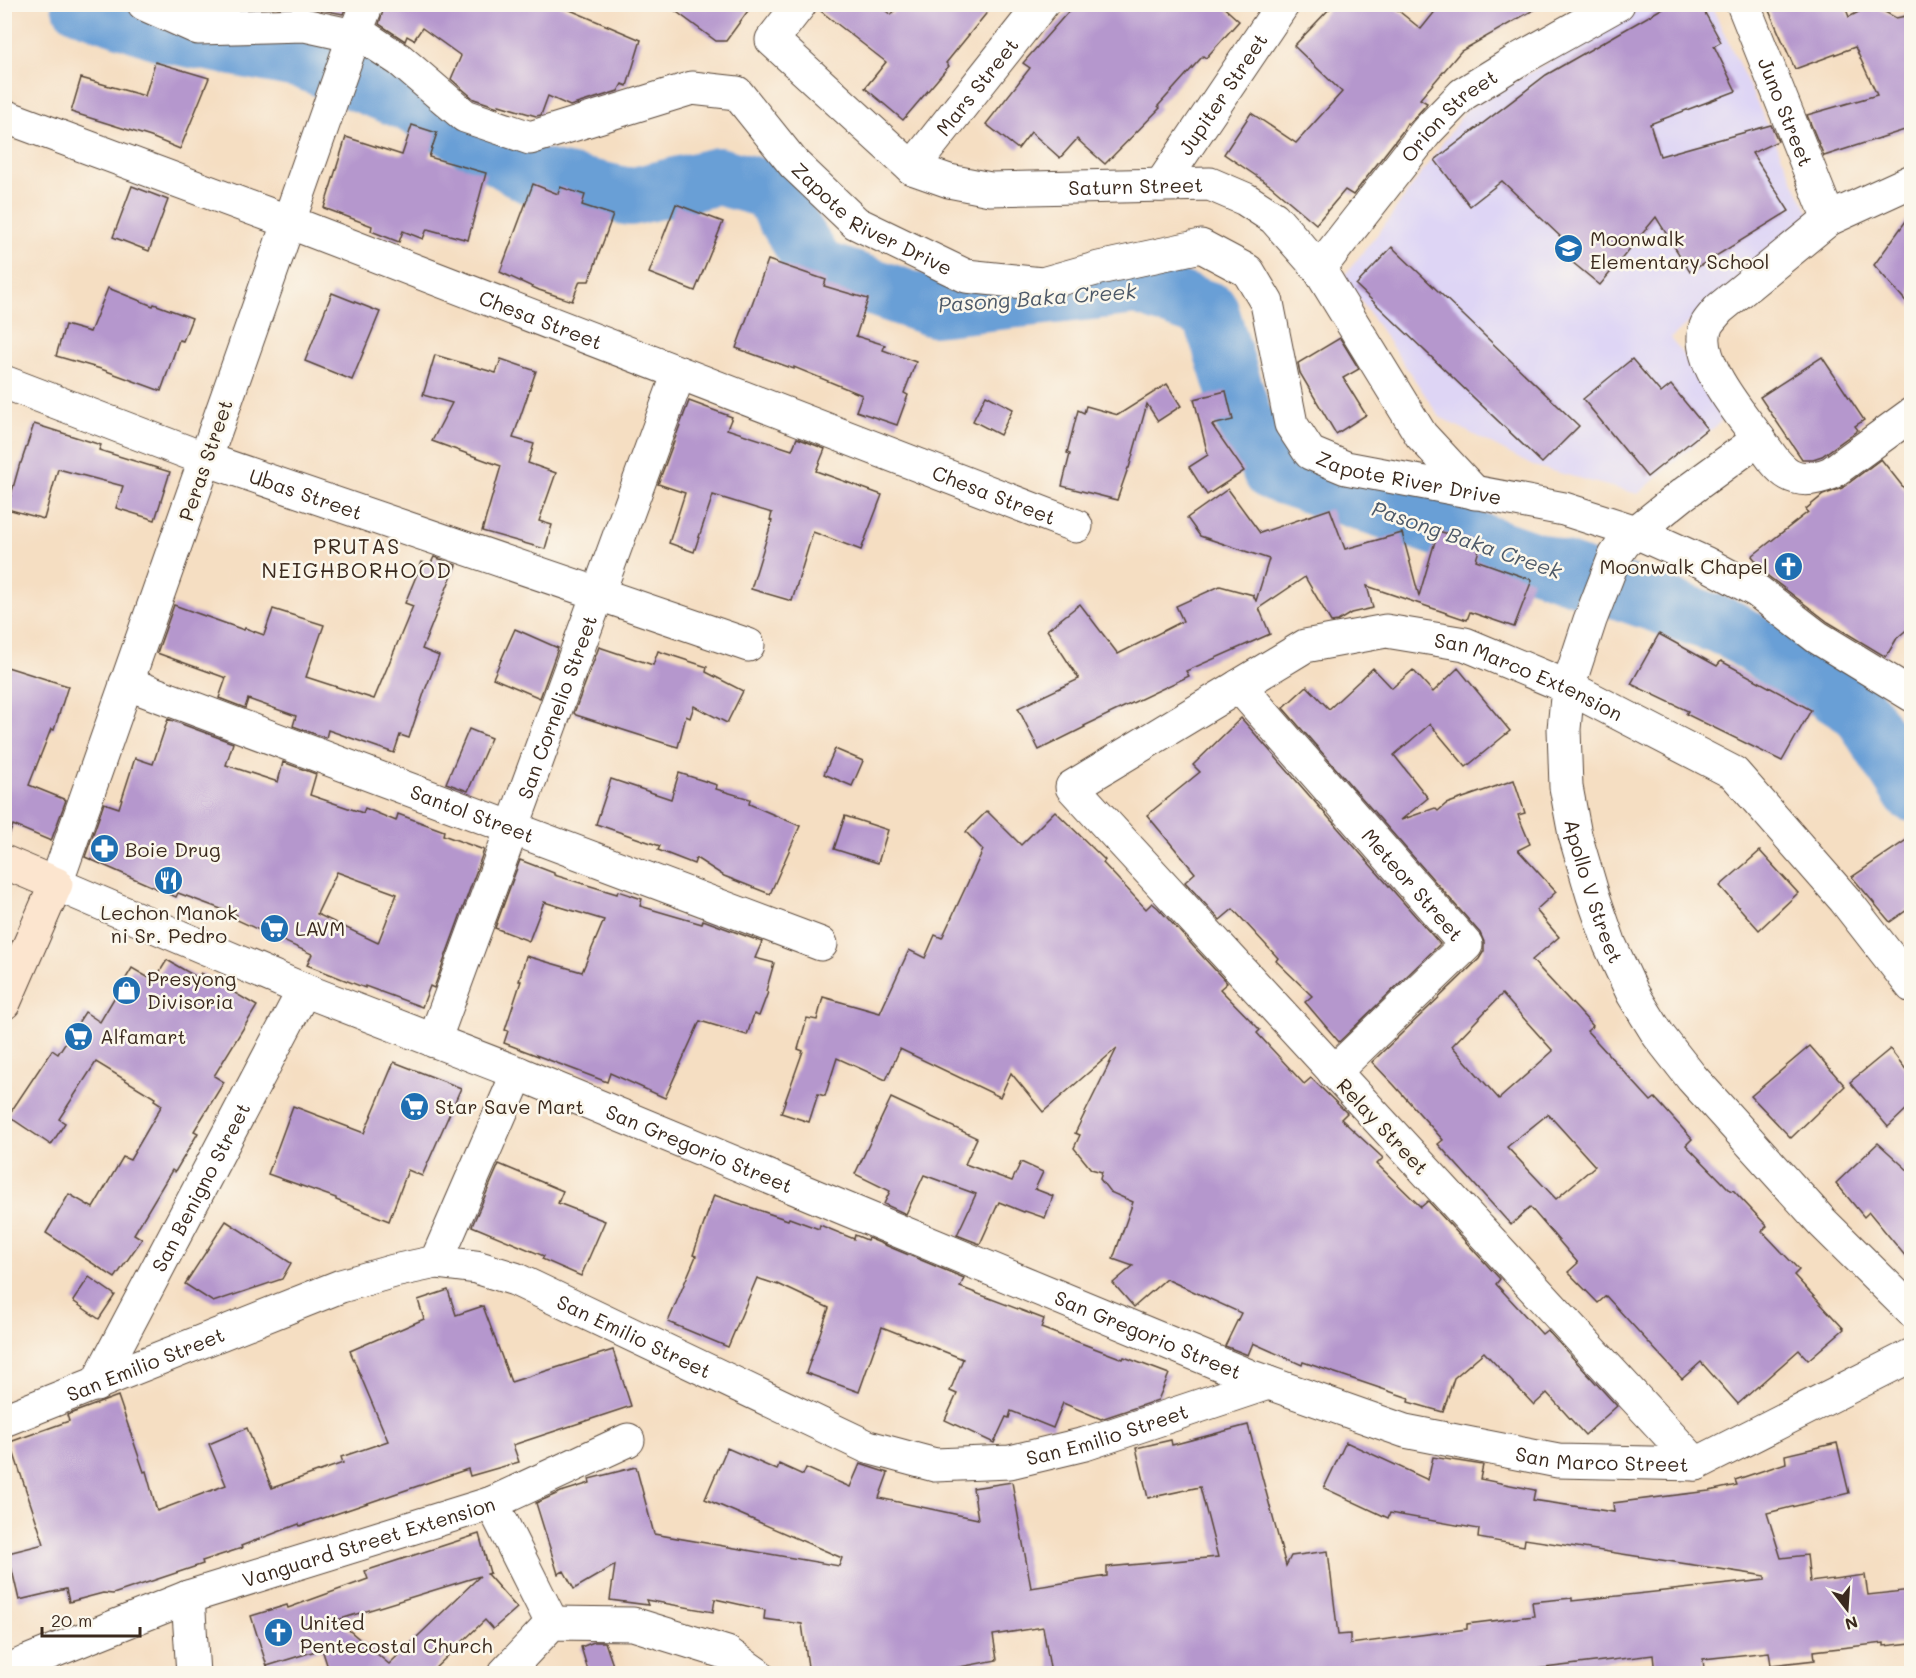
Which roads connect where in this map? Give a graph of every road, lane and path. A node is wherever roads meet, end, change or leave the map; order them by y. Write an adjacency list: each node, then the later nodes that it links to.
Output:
1 (144, 4): 8 (street, Zapote River Drive)
2 (368, 4): 8 (street, Peras Street)
3 (801, 4): 10 (street, Saturn Street)
4 (1042, 4): 10 (street, Mars Street)
5 (1283, 4): 12 (street, Jupiter Street)
6 (1618, 4): 15 (street, Orion Street)
7 (1743, 4): 13 (street, Juno Street)
8 (354, 36): 14 (street, Peras Street); 21 (street, Zapote River Drive)
9 (4, 117): 14 (street, Chesa Street)
10 (912, 168): 12 (street, Saturn Street)
11 (1911, 181): 13 (street)
12 (1161, 185): 15 (street, Saturn Street)
13 (1829, 219): 19 (street)
14 (289, 222): 16 (street, Chesa Street); 20 (street, Peras Street)
15 (1319, 269): 21 (street, Saturn Street)
16 (680, 373): 22 (street, Chesa Street); 24 (street, San Cornelio Street)
17 (4, 382): 20 (street, Ubas Street)
18 (1911, 414): 19 (street)
19 (1759, 439): 23 (street, Apollo V Street)
20 (205, 459): 24 (street, Ubas Street); 26 (street, Peras Street)
21 (1474, 493): 23 (street, Zapote River Drive)
22 (1076, 526)
23 (1636, 532): 28 (street, Apollo V Street); 29 (street, Zapote River Drive)
24 (598, 593): 25 (street, Ubas Street); 31 (street, San Cornelio Street)
25 (748, 645)
26 (126, 683): 31 (street, Santol Street); 33 (street, Peras Street)
27 (1239, 686): 28 (street, San Marco Extension); 30 (street, San Marco Extension); 39 (street, Meteor Street)
28 (1568, 687): 35 (street, San Marco Extension); 42 (street, Apollo V Street)
29 (1911, 695)
30 (1072, 787): 39 (street, Relay Street)
31 (512, 828): 34 (street, Santol Street); 38 (street, San Cornelio Street)
32 (4, 862): 33 (main road)
33 (56, 884): 36 (street, San Gregorio Street); 37 (main road)
34 (820, 944)
35 (1911, 986)
36 (304, 990): 38 (street, San Gregorio Street); 44 (street, San Benigno Street)
37 (4, 1004)
38 (434, 1041): 40 (street, San Gregorio Street)
39 (1334, 1072): 48 (street, Relay Street)
40 (518, 1073): 41 (street); 45 (street, San Gregorio Street)
41 (436, 1262): 44 (street, San Emilio Street); 45 (street, San Emilio Street)
42 (1911, 1311)
43 (1911, 1355): 48 (street, San Marco Street)
44 (96, 1385): 46 (street, San Emilio Street)
45 (1273, 1385): 48 (street, San Marco Street)
46 (4, 1420)
47 (628, 1440): 49 (street, Vanguard Street Extension)
48 (1695, 1464)
49 (492, 1503): 50 (street, Vanguard Street Extension); 51 (street)
50 (188, 1597): 52 (street, Vanguard Street Extension); 53 (street)
51 (552, 1623): 54 (street); 55 (street)
52 (4, 1673)
53 (193, 1674)
54 (504, 1674)
55 (757, 1674)

